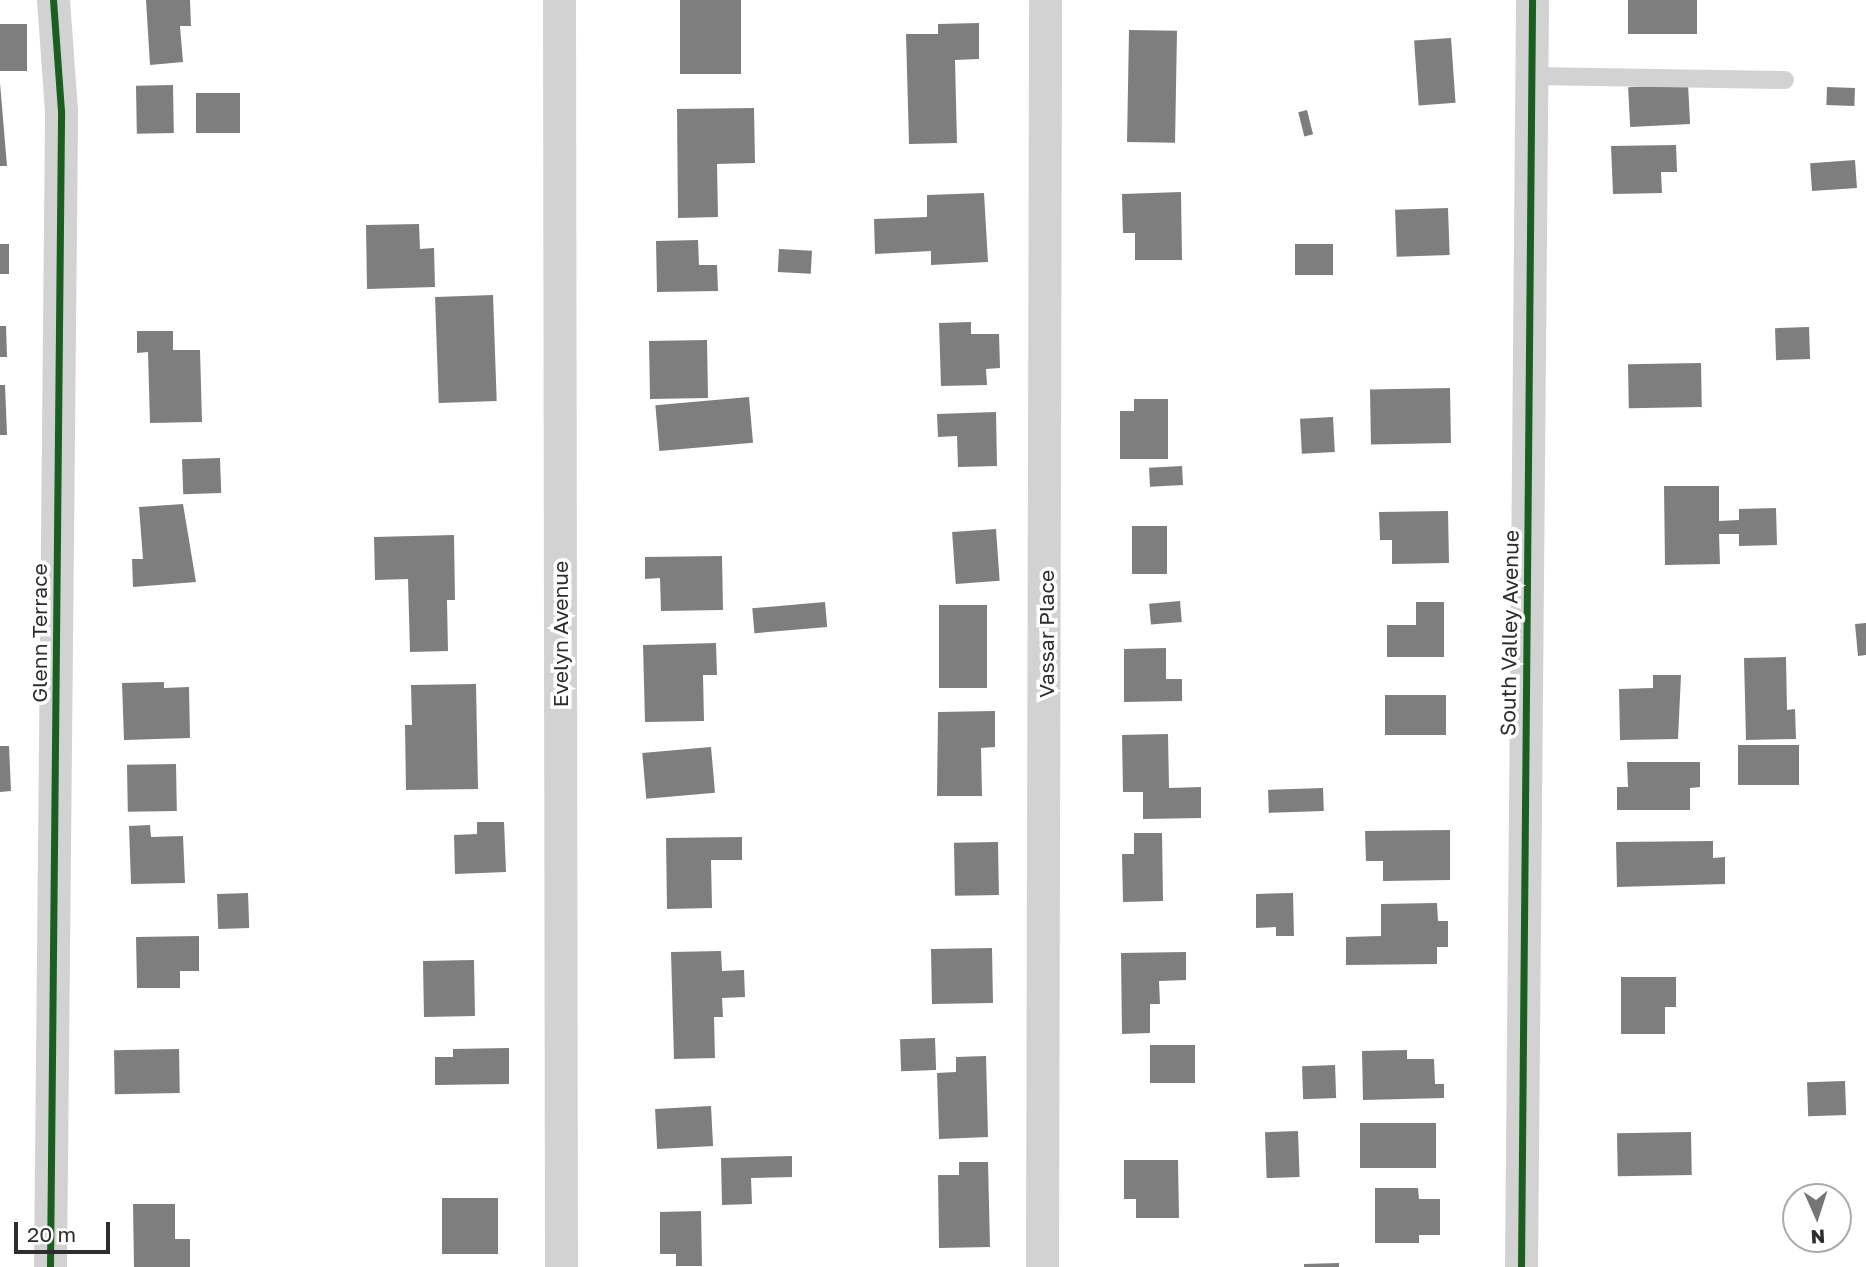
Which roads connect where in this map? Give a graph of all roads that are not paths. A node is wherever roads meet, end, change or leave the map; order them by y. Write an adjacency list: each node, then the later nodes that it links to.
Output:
1 (53, 0): 7 (street, Glenn Terrace)
2 (559, 0): 8 (street, Evelyn Avenue)
3 (1045, 0): 9 (street, Vassar Place)
4 (1532, 0): 5 (street, South Valley Avenue)
5 (1532, 76): 6 (lane); 10 (street, South Valley Avenue)
6 (1785, 80)
7 (50, 1267)
8 (561, 1267)
9 (1042, 1267)
10 (1521, 1267)

